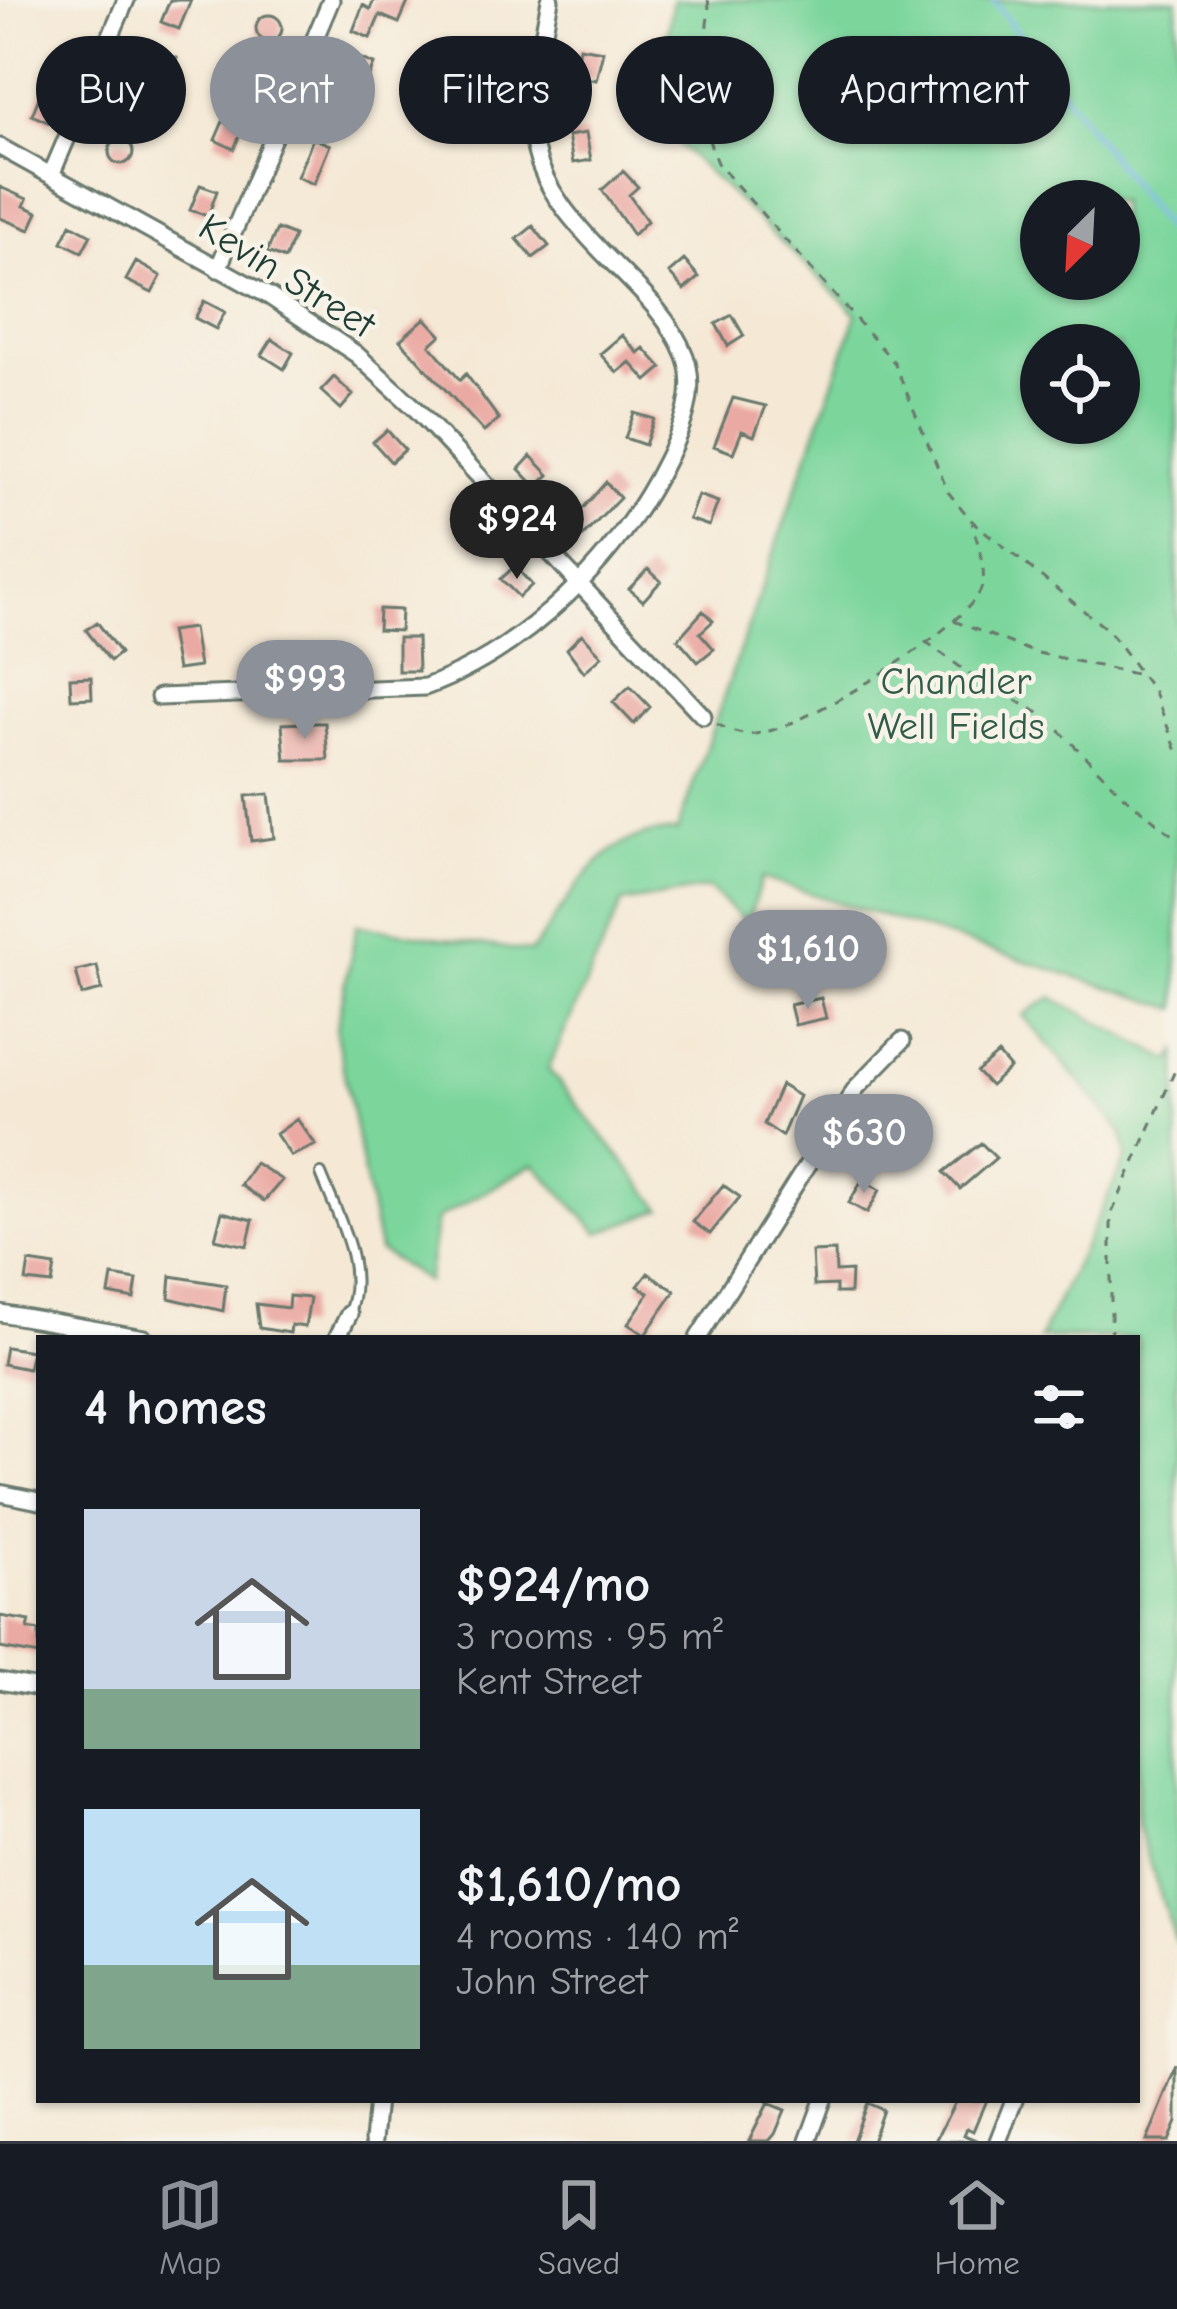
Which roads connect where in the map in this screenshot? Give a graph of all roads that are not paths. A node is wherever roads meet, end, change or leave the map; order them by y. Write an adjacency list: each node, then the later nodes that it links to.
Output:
1 (126, 0): 5 (street)
2 (331, 0): 6 (street)
3 (550, 0): 7 (street)
4 (0, 147): 5 (street, Kevin Street)
5 (51, 175): 6 (street, Kevin Street)
6 (218, 269): 7 (street, Kevin Street)
7 (578, 583): 8 (street); 9 (street, Kevin Street)
8 (160, 698)
9 (703, 716)
10 (902, 1041): 16 (street)
11 (321, 1174): 13 (lane)
12 (0, 1313): 14 (street)
13 (349, 1314): 15 (street)
14 (127, 1335)
15 (338, 1335)
16 (700, 1335)
17 (0, 1493): 18 (street)
18 (36, 1500)
19 (0, 1681): 20 (street)
20 (36, 1687)
21 (377, 2103): 24 (street)
22 (823, 2103): 25 (street)
23 (1013, 2103): 26 (street)
24 (373, 2141)
25 (808, 2141)
26 (998, 2141)

